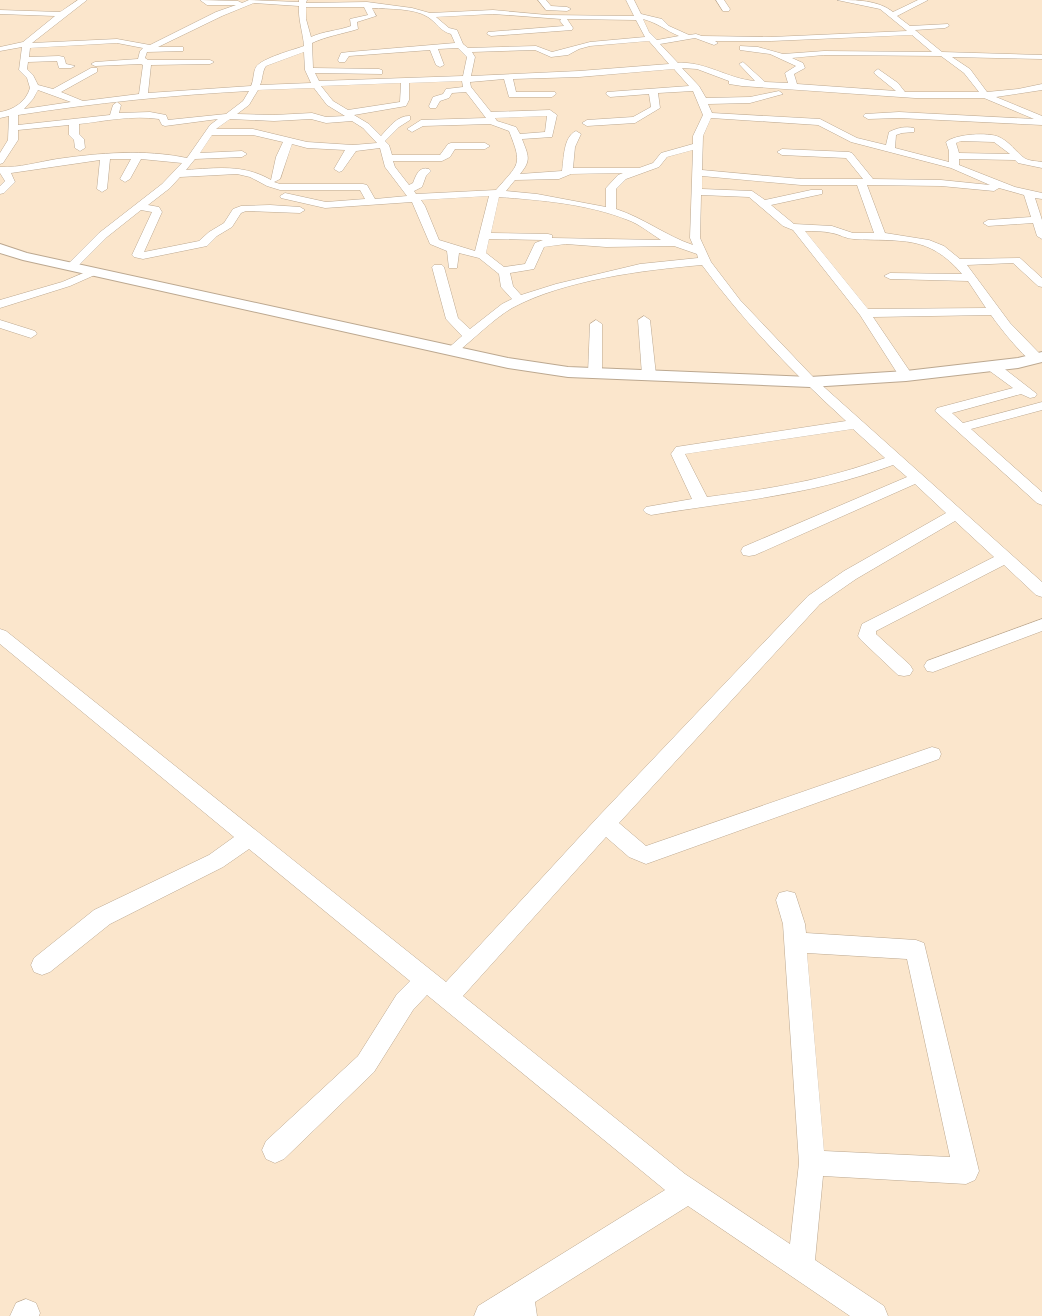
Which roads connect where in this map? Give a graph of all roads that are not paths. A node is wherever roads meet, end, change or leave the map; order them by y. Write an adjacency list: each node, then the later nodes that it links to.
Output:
1 (83, 0): 22 (street)
2 (204, 0): 14 (street)
3 (255, 0): 11 (street); 14 (street)
4 (418, 0): 19 (street)
5 (542, 0): 16 (street)
6 (720, 0): 17 (street)
7 (841, 0): 13 (street)
8 (924, 0): 24 (street)
9 (633, 1): 27 (street)
10 (484, 2): 20 (street)
11 (303, 3): 12 (street); 35 (street)
12 (365, 3): 15 (street); 21 (street)
13 (877, 3): 24 (street)
14 (246, 7): 40 (street)
15 (385, 8): 19 (street); 21 (street)
16 (548, 8): 20 (street); 25 (street)
17 (726, 9)
18 (0, 12): 22 (street)
19 (418, 12): 23 (street)
20 (493, 12): 23 (street); 26 (street); 30 (street)
21 (370, 13): 35 (street)
22 (62, 14): 36 (street)
23 (430, 15): 41 (street)
24 (893, 15): 29 (street)
25 (614, 16): 26 (street); 27 (street)
26 (561, 17): 30 (street)
27 (640, 17): 31 (street); 34 (street)
28 (945, 26): 29 (street)
29 (911, 31): 32 (street); 47 (street)
30 (491, 34): 44 (street)
31 (688, 37): 33 (street); 34 (street)
32 (821, 37): 33 (street); 46 (street)
33 (703, 38): 39 (street)
34 (652, 41): 45 (street); 59 (street)
35 (309, 44): 60 (street); 73 (street)
36 (25, 45): 38 (street); 40 (street); 50 (street)
37 (432, 46): 41 (street); 51 (street); 55 (street)
38 (2, 47)
39 (722, 47)
40 (148, 48): 43 (street); 52 (street)
41 (463, 48): 44 (street); 65 (street)
42 (734, 48): 48 (street)
43 (180, 49)
44 (505, 49): 45 (street)
45 (561, 54): 63 (street)
46 (832, 54): 47 (street); 48 (street)
47 (942, 54): 49 (street); 82 (street)
48 (781, 56): 71 (street)
49 (1042, 57)
50 (24, 60): 58 (street); 72 (street)
51 (342, 60)
52 (144, 62): 53 (street); 76 (street); 83 (street)
53 (210, 62)
54 (600, 63): 56 (street)
55 (440, 64)
56 (617, 64)
57 (742, 64): 68 (street)
58 (71, 66)
59 (676, 66): 63 (street); 67 (street); 70 (street)
60 (310, 71): 61 (street); 69 (street)
61 (391, 72)
62 (878, 72): 81 (street)
63 (575, 74): 64 (street)
64 (508, 77): 65 (street); 78 (street)
65 (468, 78): 66 (street); 75 (street)
66 (405, 80): 69 (street); 93 (street)
67 (742, 82): 68 (street); 70 (street)
68 (766, 84): 71 (street); 80 (street)
69 (316, 85): 73 (street); 93 (street)
70 (694, 85): 77 (street); 85 (street)
71 (790, 86): 81 (street)
72 (35, 87): 76 (street); 88 (street)
73 (254, 87): 83 (street); 92 (street)
74 (1042, 87): 82 (street)
75 (469, 89): 87 (street); 96 (street)
76 (54, 92): 86 (street)
77 (653, 92): 79 (street); 100 (street)
78 (552, 94)
79 (610, 94)
80 (779, 94): 85 (street); 97 (street)
81 (902, 94): 82 (street)
82 (985, 95): 98 (street)
83 (143, 97): 84 (street)
84 (117, 100): 86 (street); 91 (street)
85 (704, 101): 90 (street)
86 (81, 104): 88 (street)
87 (433, 106)
88 (14, 113): 89 (street); 103 (street)
89 (0, 115)
90 (708, 115): 97 (street); 112 (street)
91 (116, 116): 92 (street); 99 (street)
92 (227, 116): 93 (street); 106 (street)
93 (351, 116): 110 (street)
94 (868, 116): 98 (street)
95 (407, 118): 110 (street)
96 (490, 118): 102 (street); 104 (street); 108 (street)
97 (798, 120): 115 (street)
98 (1042, 120)
99 (74, 122): 103 (street); 113 (street)
100 (587, 123)
101 (526, 124): 102 (street)
102 (509, 126): 108 (street)
103 (13, 128): 123 (street)
104 (412, 128)
105 (911, 130): 115 (street)
106 (209, 132): 109 (street); 121 (street)
107 (576, 134): 130 (street)
108 (516, 138): 133 (street)
109 (288, 142): 114 (street); 135 (street)
110 (382, 142): 114 (street); 122 (street)
111 (484, 146): 122 (street)
112 (698, 146): 128 (street); 131 (street)
113 (80, 148)
114 (353, 148): 126 (street)
115 (890, 148): 124 (street)
116 (782, 152): 136 (street)
117 (242, 154): 121 (street)
118 (1017, 156): 124 (street); 124 (street); 125 (street)
119 (137, 157): 120 (street); 121 (street); 134 (street)
120 (105, 158): 127 (street); 137 (street)
121 (191, 158): 132 (street)
122 (387, 158): 144 (street)
123 (0, 161)
124 (954, 161): 138 (street)
125 (1042, 165)
126 (339, 169)
127 (3, 170): 139 (street)
128 (643, 170): 130 (street); 151 (street)
129 (426, 171): 144 (street)
130 (569, 171): 133 (street)
131 (697, 173): 136 (street); 140 (street)
132 (176, 174): 147 (street); 148 (street)
133 (514, 177): 143 (street)
134 (125, 179)
135 (275, 179)
136 (866, 182): 138 (street); 156 (street)
137 (102, 189)
138 (1012, 190): 142 (street)
139 (0, 191)
140 (696, 192): 146 (street); 163 (street)
141 (818, 192): 146 (street)
142 (1028, 193): 145 (street); 152 (street)
143 (496, 194): 144 (street); 151 (street); 155 (street)
144 (412, 196): 147 (street); 161 (street)
145 (1042, 196)
146 (763, 202): 154 (street)
147 (371, 203): 149 (street)
148 (139, 207): 149 (street); 166 (street)
149 (253, 208): 150 (street)
150 (300, 210)
151 (611, 211): 159 (street)
152 (1037, 220): 153 (street); 157 (street)
153 (988, 222)
154 (796, 227): 156 (street); 176 (street)
155 (485, 236): 158 (street); 162 (street)
156 (880, 236): 164 (street)
157 (1042, 236)
158 (548, 237)
159 (677, 243): 163 (street); 168 (street)
160 (0, 248): 166 (main road)
161 (453, 248): 162 (street); 165 (street)
162 (480, 254): 168 (street)
163 (703, 256): 173 (street); 188 (street)
164 (958, 262): 171 (street); 172 (street)
165 (453, 266)
166 (71, 267): 169 (main road)
167 (438, 267): 181 (street)
168 (501, 271): 173 (street)
169 (93, 272): 174 (street); 182 (main road)
170 (890, 276): 171 (street)
171 (969, 278): 175 (street)
172 (1042, 284)
173 (519, 300): 181 (street)
174 (0, 304)
175 (995, 311): 176 (street); 183 (street)
176 (865, 313): 187 (street)
177 (644, 320): 186 (street)
178 (0, 324): 180 (street)
179 (596, 324): 185 (street)
180 (31, 334)
181 (470, 336): 182 (street)
182 (451, 351): 185 (main road)
183 (1039, 358): 184 (main road)
184 (992, 366): 187 (main road); 189 (street)
185 (595, 373): 186 (main road)
186 (650, 375): 188 (main road)
187 (906, 376): 188 (main road)
188 (810, 382): 191 (street)
189 (1024, 390): 190 (street); 192 (street)
190 (1042, 404): 192 (street)
191 (856, 424): 193 (street); 196 (street)
192 (960, 428): 195 (street)
193 (895, 459): 194 (street); 196 (street)
194 (917, 478): 198 (street); 199 (street)
195 (1042, 500)
196 (701, 501): 197 (street)
197 (651, 510)
198 (956, 514): 200 (street); 207 (street)
199 (749, 550)
200 (1005, 558): 201 (street); 205 (street)
201 (1042, 592)
202 (1042, 624): 204 (street)
203 (0, 635): 208 (street)
204 (933, 666)
205 (904, 670)
206 (932, 754): 207 (street)
207 (605, 823): 213 (street)
208 (249, 837): 211 (street); 212 (street)
209 (787, 900): 210 (street)
210 (795, 942): 215 (street); 215 (street)
211 (42, 965)
212 (426, 980): 213 (street); 214 (street)
213 (447, 997): 216 (street)
214 (275, 1150)
215 (812, 1163): 217 (street)
216 (688, 1190): 217 (street); 218 (street)
217 (800, 1266): 220 (street)
218 (521, 1305): 219 (street)
219 (488, 1316)
220 (874, 1316)

